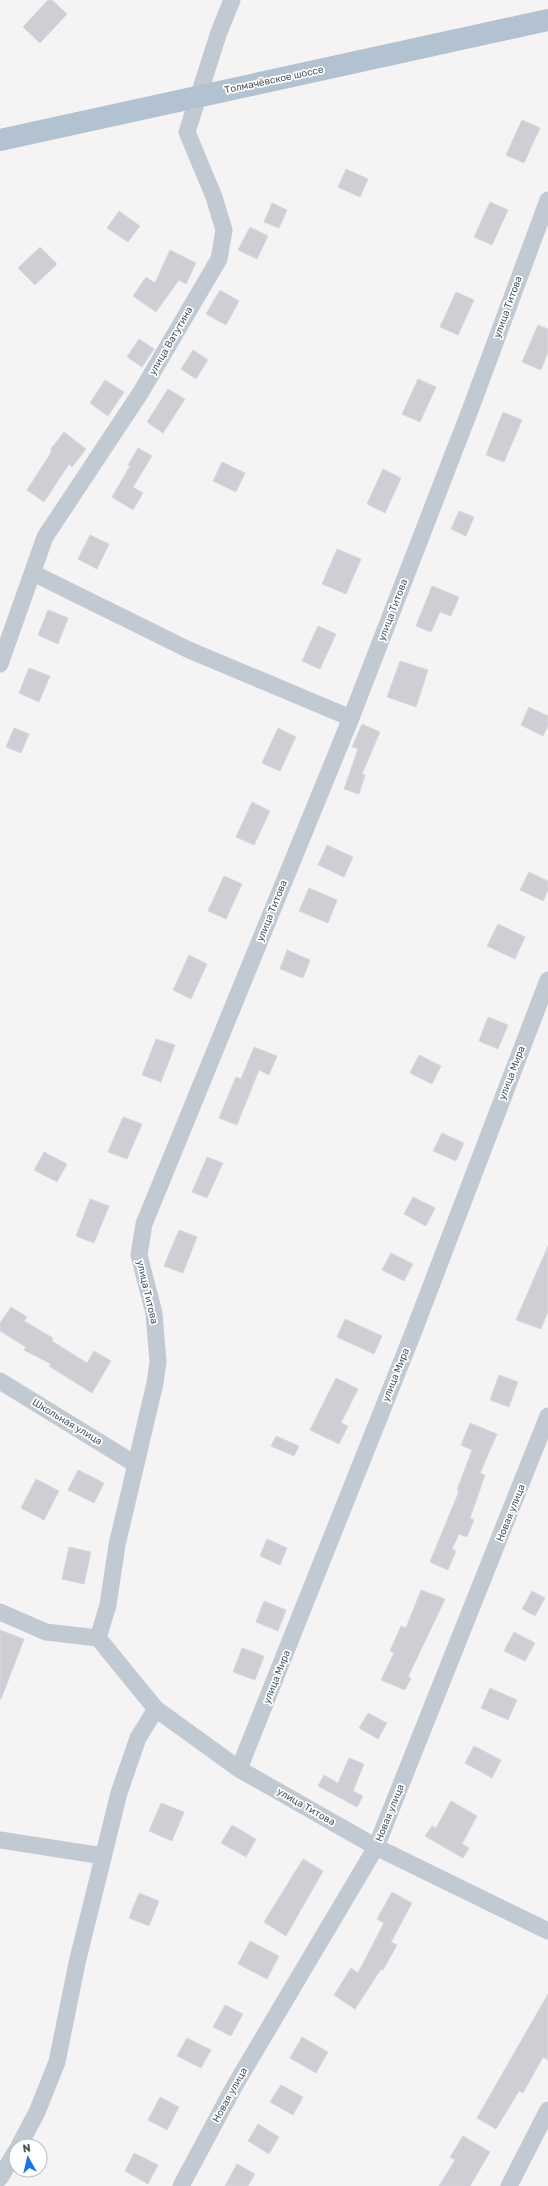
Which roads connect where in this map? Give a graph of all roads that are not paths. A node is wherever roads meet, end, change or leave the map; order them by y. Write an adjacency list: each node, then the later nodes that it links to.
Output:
1 (232, 0): 3 (street, улица Ватутина)
2 (548, 20): 3 (main road, Толмачёвское шоссе)
3 (200, 96): 4 (main road, Толмачёвское шоссе); 6 (street, улица Ватутина)
4 (0, 140)
5 (548, 200): 8 (street, улица Титова)
6 (33, 573): 7 (street, улица Ватутина); 8 (street)
7 (0, 664)
8 (351, 718): 12 (street, улица Титова)
9 (548, 980): 16 (street, улица Мира)
10 (0, 1381): 12 (street, Школьная улица)
11 (548, 1416): 18 (street, Новая улица)
12 (135, 1464): 14 (street, улица Титова)
13 (0, 1612): 14 (street)
14 (98, 1638): 15 (street, улица Титова)
15 (156, 1709): 16 (street, улица Титова); 19 (street)
16 (239, 1769): 18 (street, улица Титова)
17 (0, 1840): 19 (street)
18 (376, 1847): 20 (street, улица Титова); 25 (street, Новая улица)
19 (103, 1856): 22 (street)
20 (545, 1923)
21 (548, 2110): 26 (street)
22 (23, 2138)
23 (8, 2164): 24 (street)
24 (0, 2178)
25 (181, 2186)
26 (509, 2186)

